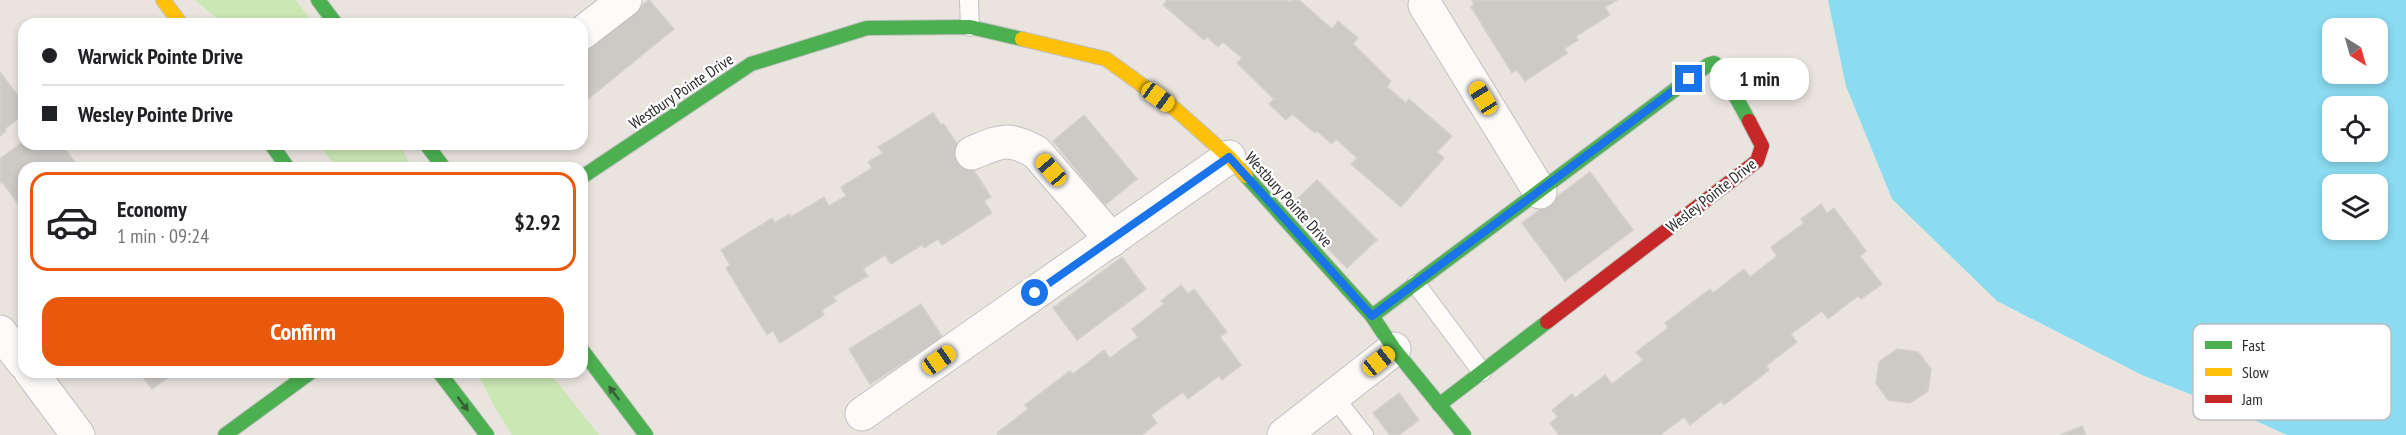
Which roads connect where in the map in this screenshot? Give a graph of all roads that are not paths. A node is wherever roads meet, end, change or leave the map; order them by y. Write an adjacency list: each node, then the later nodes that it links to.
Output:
1 (163, 0): 6 (street)
2 (318, 0): 7 (street)
3 (625, 0): 9 (street)
4 (969, 0): 8 (lane)
5 (1425, 5): 13 (street)
6 (176, 18)
7 (332, 18)
8 (970, 27): 11 (street, Westbury Pointe Drive); 12 (street, Westbury Pointe Drive)
9 (588, 28)
10 (972, 153): 14 (street)
11 (1229, 157): 14 (street); 16 (street, Westbury Pointe Drive)
12 (588, 173)
13 (1540, 192): 15 (street, Wesley Pointe Drive); 21 (street, Wesley Pointe Drive)
14 (1112, 240): 27 (street)
15 (1416, 284): 16 (street, Wesley Pointe Drive); 21 (lane)
16 (1372, 316): 18 (street, Westbury Pointe Drive)
17 (0, 332): 19 (street)
18 (1394, 349): 25 (street); 26 (street, Westbury Pointe Drive)
19 (18, 355)
20 (588, 358): 31 (street, one-way to 20)
21 (1482, 372): 26 (street, Wesley Pointe Drive)
22 (35, 378): 28 (street)
23 (303, 378): 29 (street)
24 (444, 378): 30 (street, one-way to 30)
25 (1334, 397): 32 (street); 33 (lane)
26 (1439, 405): 34 (street, Westbury Pointe Drive)
27 (862, 414)
28 (78, 435)
29 (225, 435)
30 (487, 435)
31 (646, 435)
32 (1284, 435)
33 (1364, 435)
34 (1464, 435)

